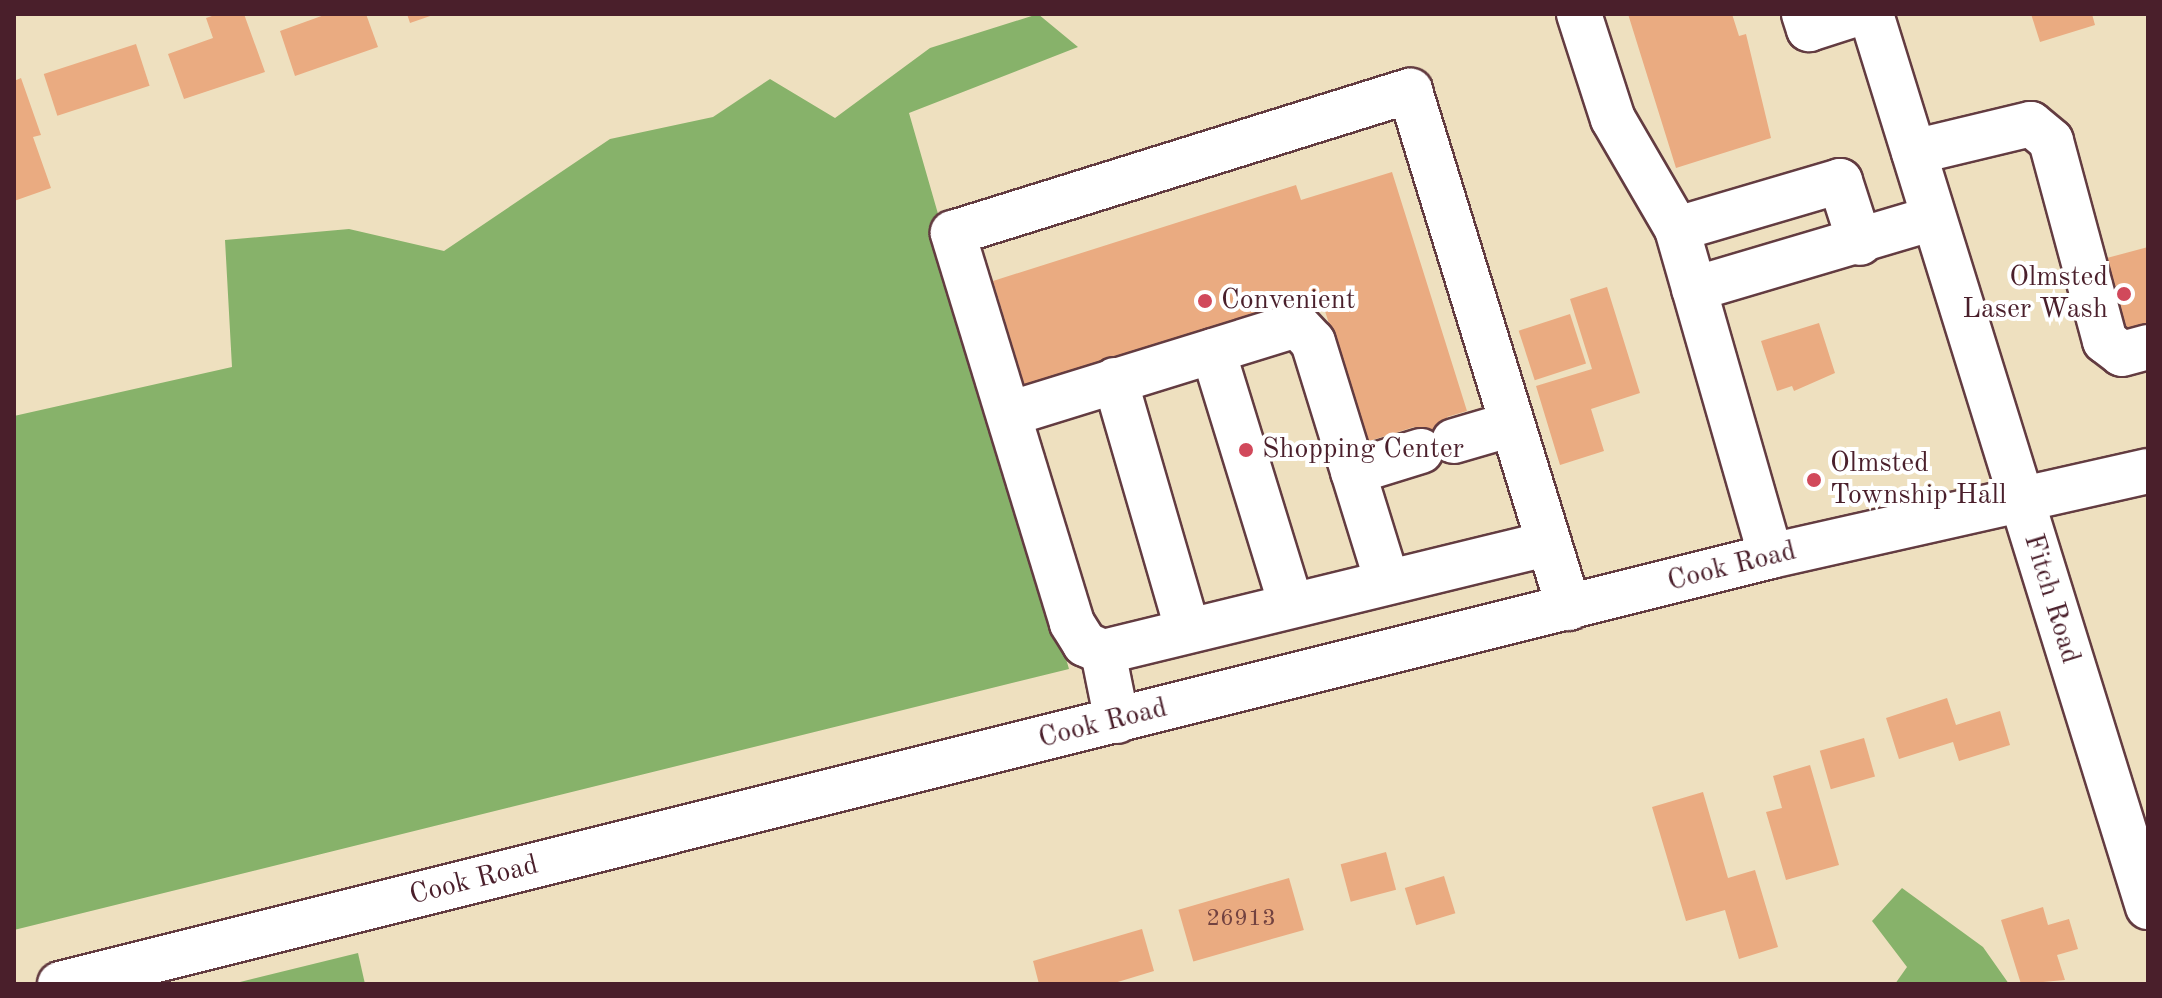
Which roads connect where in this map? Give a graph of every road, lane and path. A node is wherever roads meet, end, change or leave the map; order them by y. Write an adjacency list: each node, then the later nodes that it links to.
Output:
1 (1579, 14): 7 (street)
2 (1804, 14): 3 (street)
3 (1856, 14)
4 (1871, 14): 5 (street, Fitch Road)
5 (1914, 152): 6 (street, Fitch Road); 10 (street)
6 (1934, 218): 8 (street); 17 (street, Fitch Road)
7 (1677, 229): 8 (street); 9 (street)
8 (1860, 243): 9 (street)
9 (1694, 289): 19 (street)
10 (2148, 347)
11 (1213, 351): 12 (street); 16 (street); 21 (street)
12 (1115, 380): 13 (street); 23 (street)
13 (1009, 414): 14 (street); 24 (street)
14 (1512, 424): 16 (street); 18 (street)
15 (2148, 471): 17 (street, Cook Road)
16 (1353, 472): 20 (street)
17 (2019, 496): 19 (street, Cook Road); 26 (street, Fitch Road)
18 (1549, 543): 20 (street); 22 (street)
19 (1771, 556): 22 (street, Cook Road)
20 (1387, 581): 21 (street)
21 (1291, 604): 23 (street)
22 (1569, 608): 25 (street, Cook Road)
23 (1187, 628): 24 (street)
24 (1103, 652): 25 (street)
25 (1117, 721): 27 (street, Cook Road)
26 (2148, 907)
27 (60, 984)

